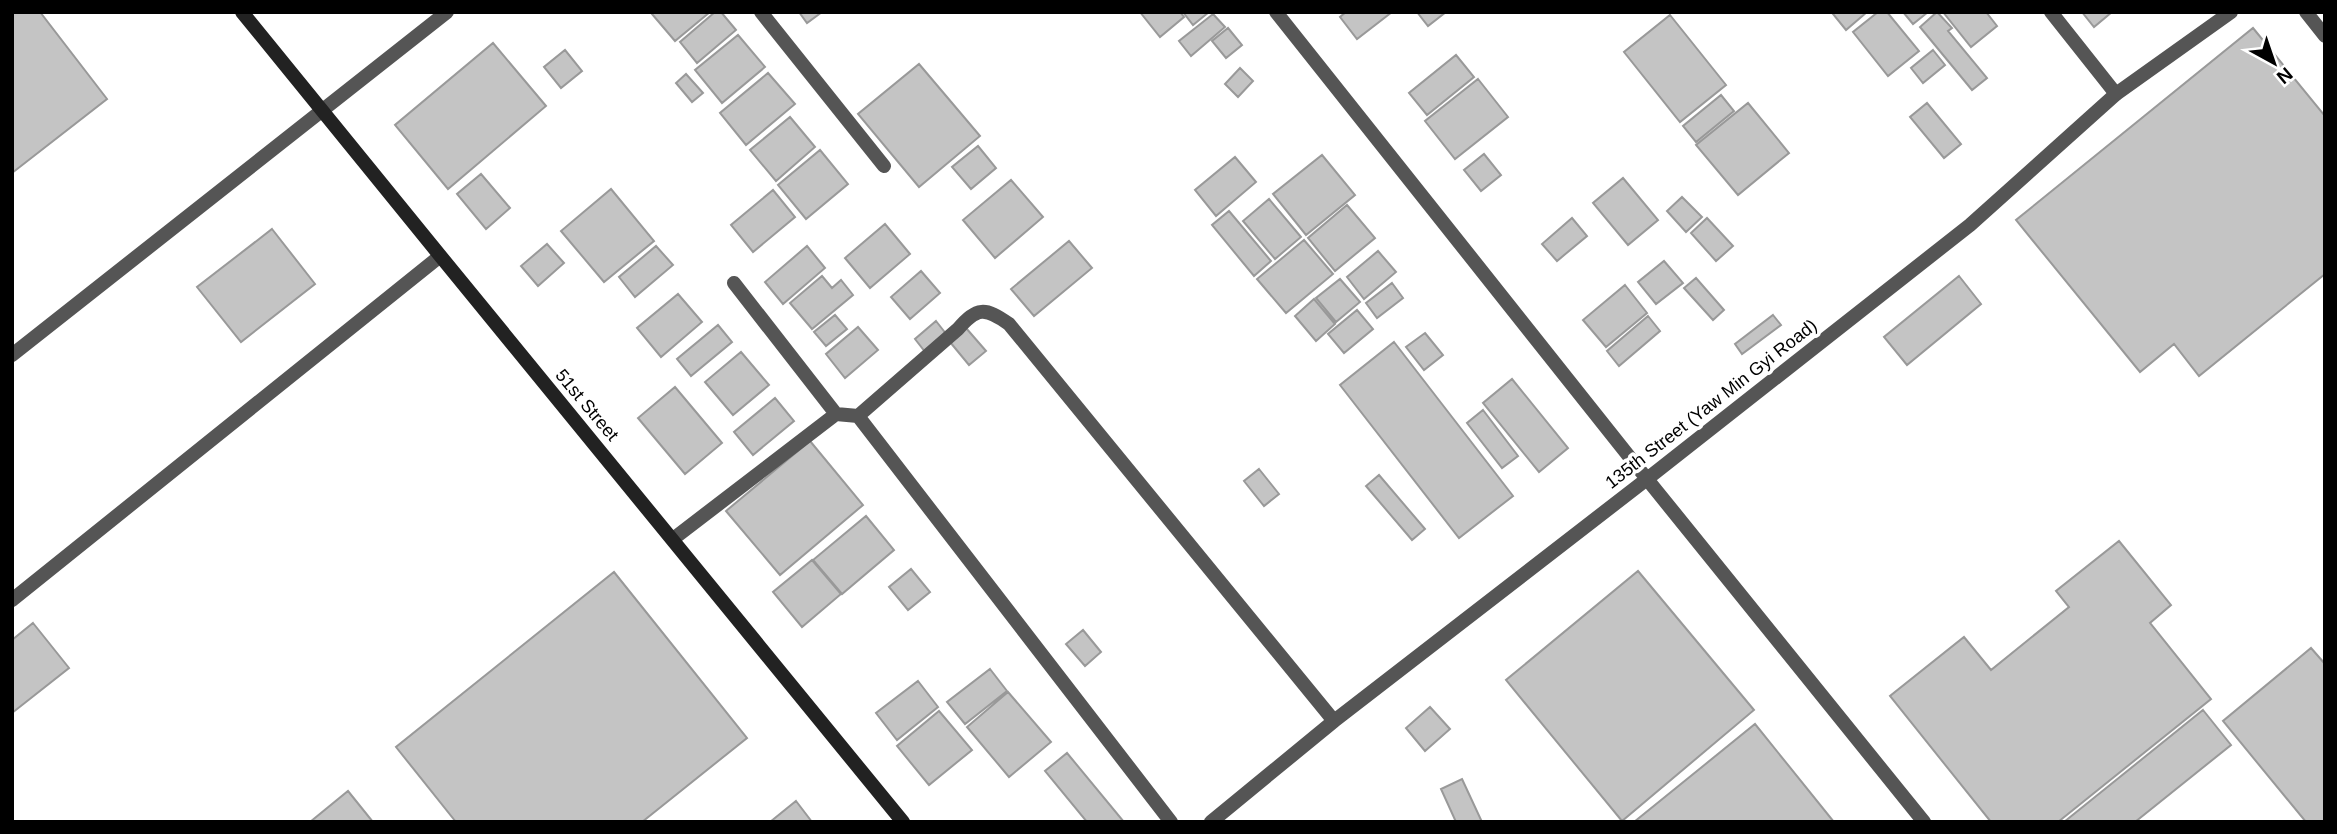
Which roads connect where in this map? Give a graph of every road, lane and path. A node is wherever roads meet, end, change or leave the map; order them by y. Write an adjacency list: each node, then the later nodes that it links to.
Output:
1 (242, 12): 10 (street, 51st Street)
2 (447, 12): 10 (street)
3 (761, 12): 11 (street)
4 (1276, 12): 17 (street)
5 (2051, 12): 9 (street)
6 (2231, 12): 9 (street, 135th Street (Yaw Min Gyi Road))
7 (2306, 12): 8 (street)
8 (2325, 36)
9 (2116, 94): 17 (street, 135th Street (Yaw Min Gyi Road))
10 (322, 112): 12 (street, 51st Street); 14 (street)
11 (884, 166)
12 (439, 257): 18 (street, 51st Street); 19 (street)
13 (734, 284): 15 (street)
14 (12, 355)
15 (836, 414): 16 (street); 18 (street)
16 (858, 416): 20 (street); 22 (street)
17 (1647, 479): 20 (street, 135th Street (Yaw Min Gyi Road)); 24 (street)
18 (673, 538): 21 (street, 51st Street)
19 (12, 600)
20 (1334, 720): 23 (street, 135th Street (Yaw Min Gyi Road))
21 (903, 822)
22 (1171, 822)
23 (1212, 822)
24 (1924, 822)

